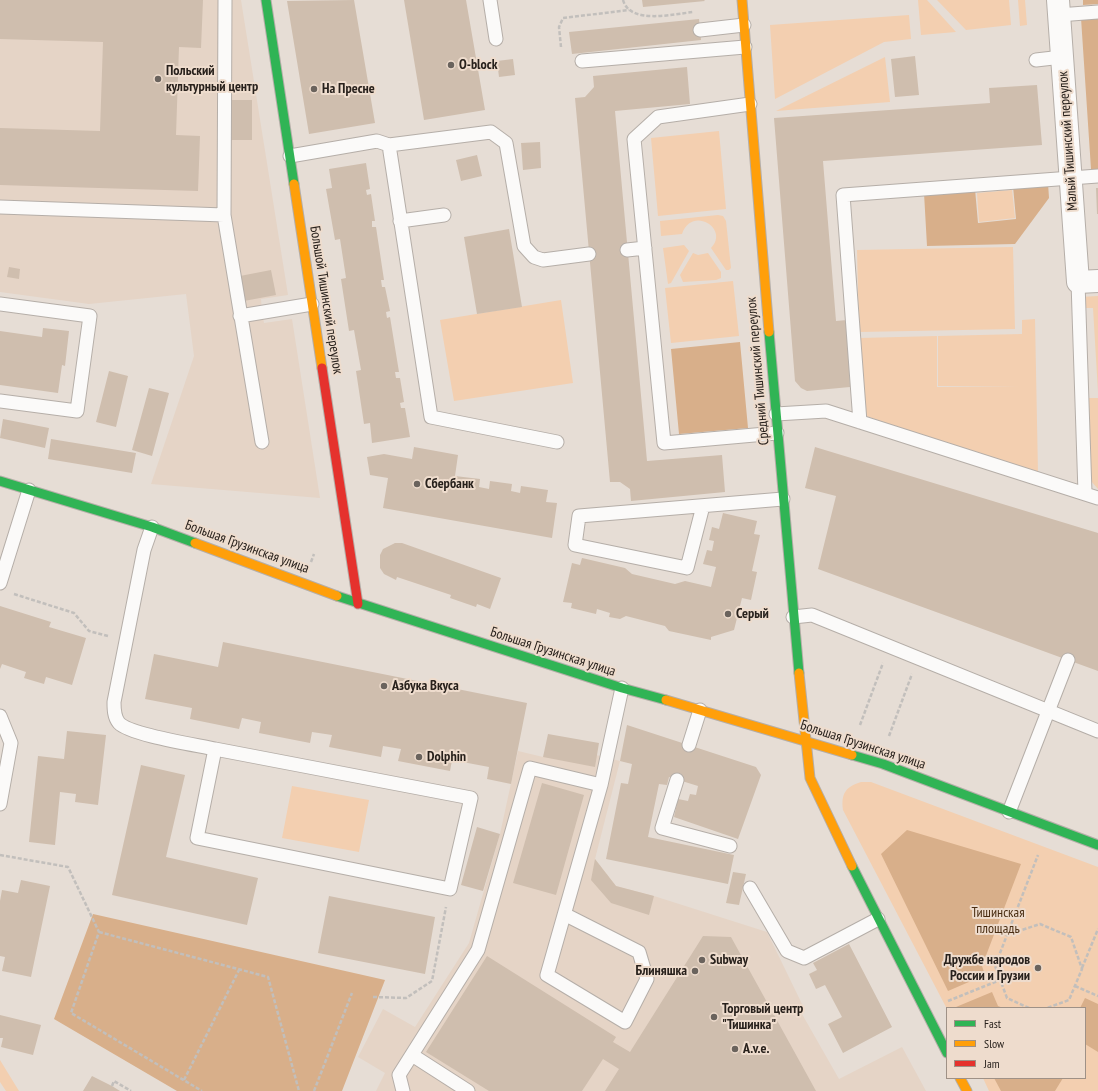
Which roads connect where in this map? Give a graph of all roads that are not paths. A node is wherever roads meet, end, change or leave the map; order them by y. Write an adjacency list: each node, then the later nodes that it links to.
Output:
1 (225, 0): 20 (lane)
2 (266, 0): 16 (street, Большой Тишинский переулок)
3 (490, 0): 9 (lane)
4 (742, 0): 7 (street, Средний Тишинский переулок)
5 (1059, 8): 6 (lane); 11 (street, Малый Тишинский переулок)
6 (1098, 12)
7 (744, 25): 8 (lane); 10 (street, Средний Тишинский переулок)
8 (700, 30)
9 (496, 39)
10 (745, 48): 13 (lane); 14 (street, Средний Тишинский переулок)
11 (1062, 57): 12 (lane); 18 (street, Малый Тишинский переулок)
12 (1036, 60)
13 (582, 61)
14 (750, 104): 23 (lane); 31 (street, Средний Тишинский переулок)
15 (389, 146): 16 (lane); 22 (lane); 25 (lane)
16 (290, 156): 28 (street, Большой Тишинский переулок)
17 (1098, 176): 18 (lane)
18 (1071, 178): 26 (street, Малый Тишинский переулок); 32 (lane)
19 (0, 207): 20 (lane)
20 (224, 215): 29 (lane)
21 (444, 215): 22 (lane)
22 (400, 221): 35 (lane)
23 (645, 248): 24 (lane); 33 (lane)
24 (627, 250)
25 (589, 254)
26 (1088, 282): 38 (lane)
27 (0, 304): 30 (lane)
28 (312, 304): 29 (lane); 44 (street, Большой Тишинский переулок)
29 (240, 316): 34 (lane)
30 (0, 400)
31 (776, 414): 32 (lane); 33 (street, Средний Тишинский переулок)
32 (860, 422): 38 (lane)
33 (777, 433): 40 (street, Средний Тишинский переулок)
34 (262, 442)
35 (557, 442)
36 (0, 481): 37 (street, Большая Грузинская улица)
37 (29, 490): 42 (street, Большая Грузинская улица); 43 (lane)
38 (1085, 493): 39 (lane)
39 (1098, 498)
40 (783, 499): 41 (lane); 45 (street, Средний Тишинский переулок)
41 (703, 506): 41 (lane)
42 (152, 527): 44 (street, Большая Грузинская улица); 54 (lane)
43 (4, 588)
44 (358, 604): 47 (street, Большая Грузинская улица)
45 (793, 617): 49 (lane); 52 (street, Средний Тишинский переулок)
46 (1068, 660): 49 (lane)
47 (622, 688): 48 (street, Большая Грузинская улица); 56 (lane)
48 (700, 710): 52 (street, Большая Грузинская улица); 53 (lane)
49 (1048, 710): 51 (lane); 58 (lane)
50 (0, 716): 57 (lane)
51 (1098, 730)
52 (805, 740): 58 (street, Большая Грузинская улица); 63 (street)
53 (689, 745)
54 (215, 748): 54 (lane)
55 (678, 780): 60 (lane)
56 (601, 786): 62 (lane); 65 (lane)
57 (0, 804)
58 (1009, 812): 59 (street, Большая Грузинская улица)
59 (1098, 845)
60 (730, 846)
61 (750, 888): 63 (lane)
62 (566, 915): 62 (lane)
63 (878, 919): 64 (street)
64 (946, 1051)
65 (412, 1056): 67 (lane); 68 (lane)
66 (961, 1079): 69 (street)
67 (403, 1091)
68 (468, 1091)
69 (967, 1091)

